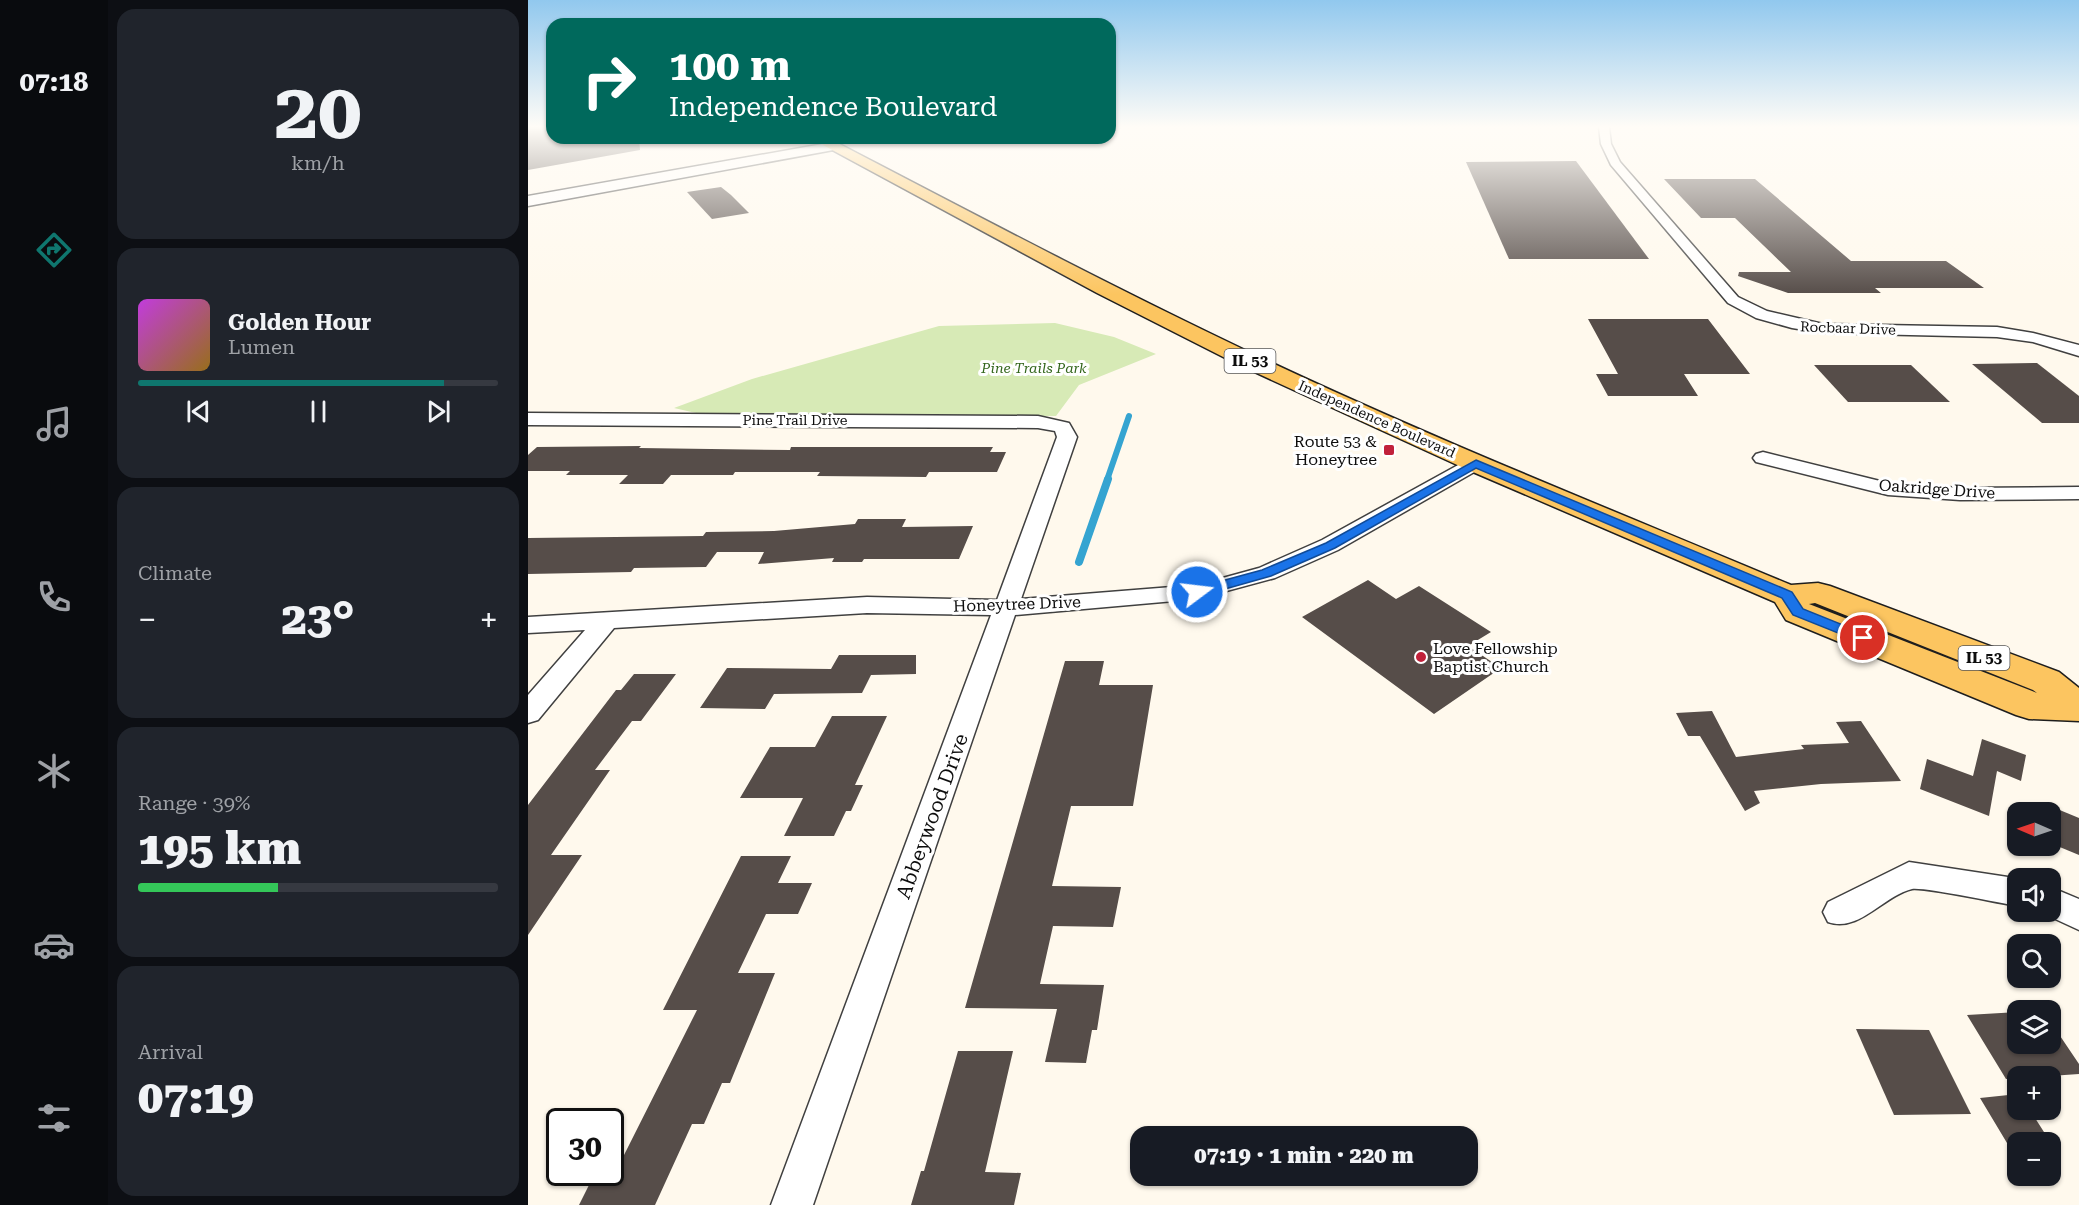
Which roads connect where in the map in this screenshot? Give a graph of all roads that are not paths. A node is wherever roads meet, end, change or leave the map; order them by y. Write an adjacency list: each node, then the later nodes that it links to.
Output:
1 (629, 183): 4 (street)
2 (903, 183): 9 (main road, Independence Boulevard / IL 53)
3 (1632, 183): 5 (street, Rocbaar Drive)
4 (528, 201)
5 (2079, 351)
6 (528, 418): 7 (street, Pine Trail Drive)
7 (1062, 428): 11 (street, Abbeywood Drive)
8 (1763, 458): 10 (street, Oakridge Drive)
9 (1476, 463): 11 (street, Honeytree Drive); 14 (main road, Independence Boulevard / IL 53)
10 (2079, 493)
11 (1008, 608): 12 (street, Honeytree Drive); 20 (street, Abbeywood Drive)
12 (606, 621): 13 (street, Honeytree Drive); 15 (street)
13 (528, 625)
14 (2079, 707)
15 (528, 713)
16 (2007, 890): 18 (street)
17 (2061, 906): 19 (street)
18 (1840, 912)
19 (2079, 915)
20 (792, 1205)

